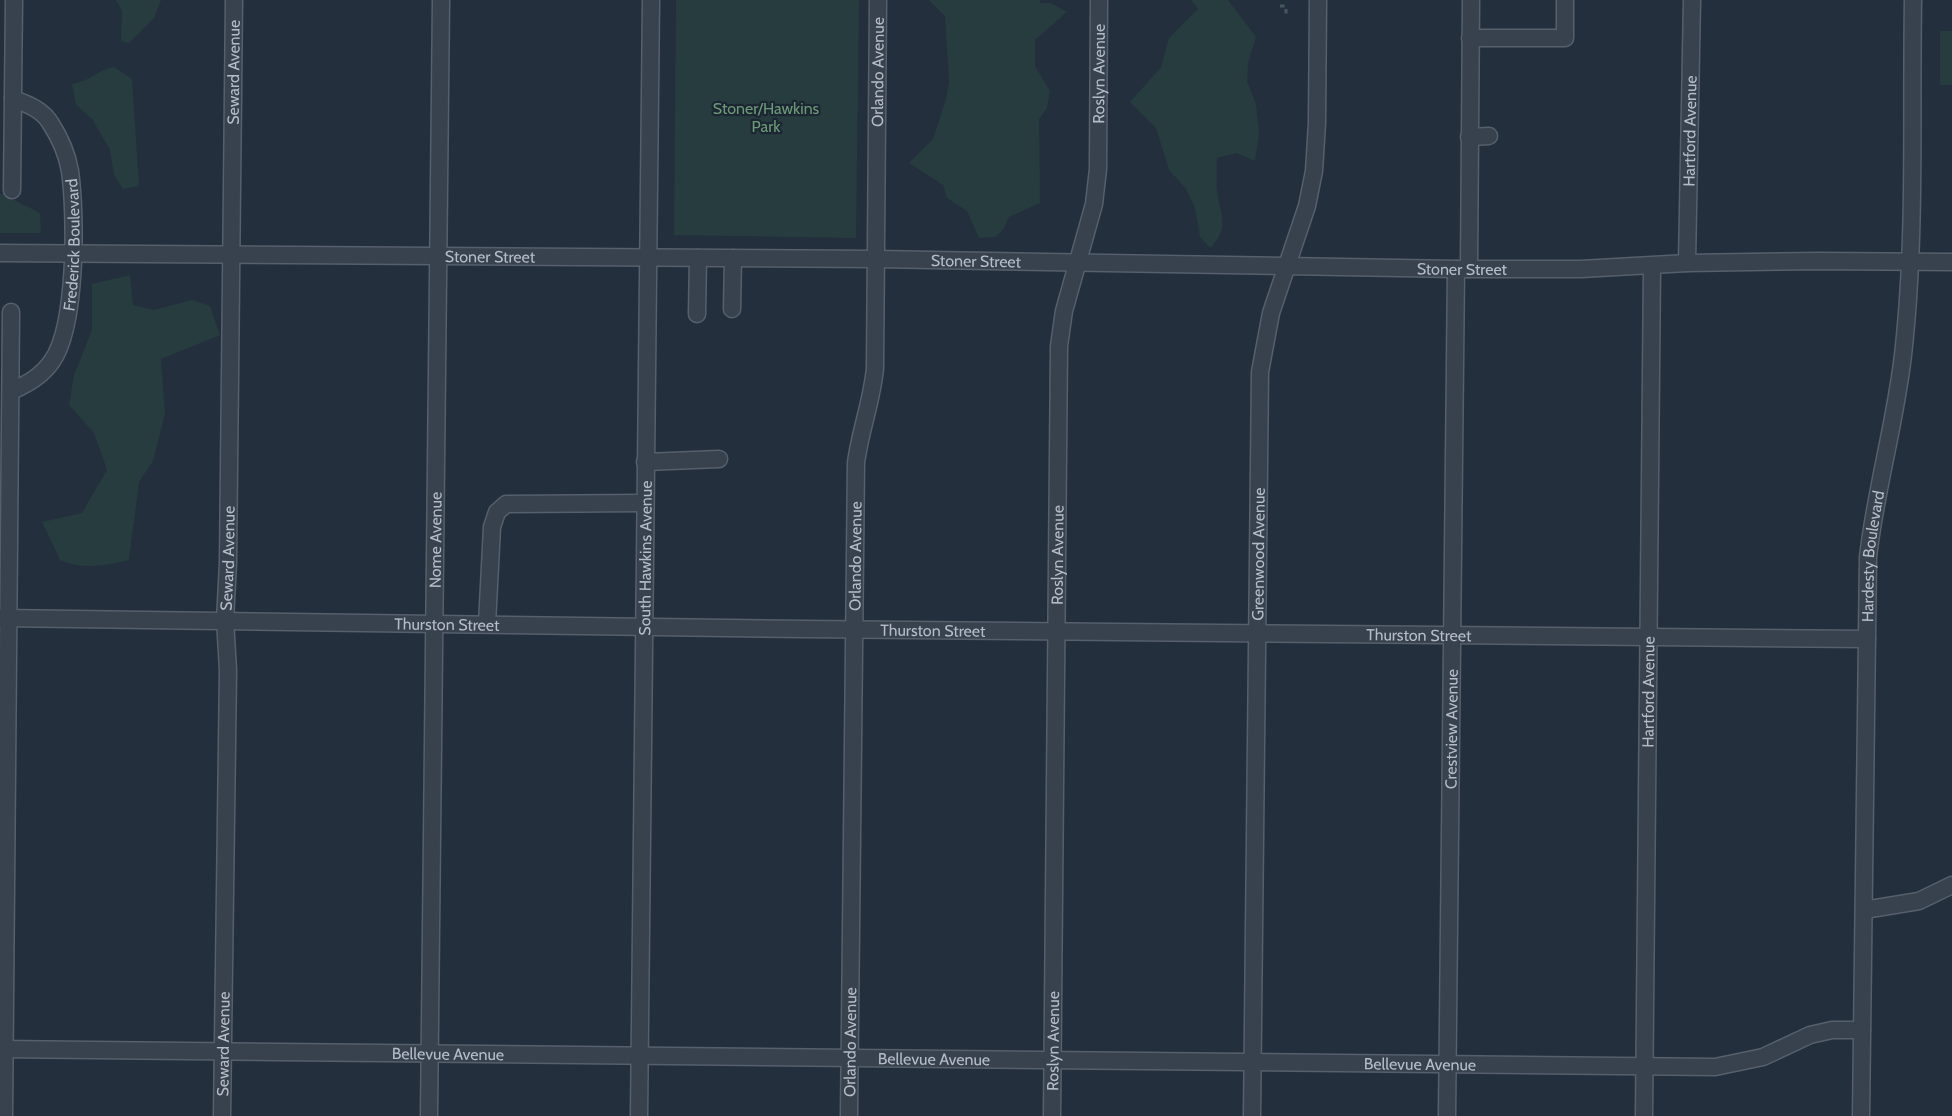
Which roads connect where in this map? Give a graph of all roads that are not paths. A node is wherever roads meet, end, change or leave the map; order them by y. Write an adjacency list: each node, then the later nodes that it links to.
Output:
1 (14, 0): 13 (street)
2 (234, 0): 19 (street, Seward Avenue)
3 (441, 0): 20 (street, Nome Avenue)
4 (651, 0): 21 (street, South Hawkins Avenue)
5 (878, 0): 24 (street, Orlando Avenue)
6 (1099, 0): 25 (street, Roslyn Avenue)
7 (1318, 0): 29 (street, Greenwood Avenue)
8 (1472, 0): 12 (street, Crestview Avenue)
9 (1565, 0): 12 (street)
10 (1692, 0): 28 (street, Hartford Avenue)
11 (1913, 0): 26 (street, Hardesty Boulevard)
12 (1470, 38): 15 (street, Crestview Avenue)
13 (14, 99): 16 (street); 18 (street, Frederick Boulevard)
14 (1489, 136): 15 (street)
15 (1469, 137): 31 (street, Crestview Avenue)
16 (12, 190)
17 (0, 253): 18 (street, Stoner Street)
18 (72, 254): 19 (street, Stoner Street); 35 (street, Frederick Boulevard)
19 (232, 256): 20 (street, Stoner Street); 40 (street, Seward Avenue)
20 (439, 257): 21 (street, Stoner Street); 41 (street, Nome Avenue)
21 (648, 258): 22 (street, Stoner Street); 37 (street, South Hawkins Avenue)
22 (698, 258): 23 (street, Stoner Street); 34 (street)
23 (733, 258): 24 (street, Stoner Street); 32 (street)
24 (876, 259): 25 (street, Stoner Street); 44 (street, Orlando Avenue)
25 (1078, 262): 29 (street, Stoner Street); 45 (street, Roslyn Avenue)
26 (1911, 262): 27 (street, Stoner Street); 28 (street, Stoner Street); 49 (street, Hardesty Boulevard)
27 (1952, 262)
28 (1687, 263): 30 (street, Stoner Street)
29 (1288, 265): 31 (street, Stoner Street); 46 (street, Greenwood Avenue)
30 (1652, 266): 31 (street, Stoner Street); 48 (street, Hartford Avenue)
31 (1462, 269): 47 (street, Crestview Avenue)
32 (732, 309)
33 (11, 312): 35 (street)
34 (697, 314)
35 (12, 392): 39 (street)
36 (719, 459): 37 (street)
37 (645, 462): 38 (street, South Hawkins Avenue)
38 (645, 503): 42 (street); 43 (street, South Hawkins Avenue)
39 (4, 618): 40 (street, Thurston Street); 53 (street)
40 (225, 620): 41 (street, Thurston Street); 54 (street, Seward Avenue)
41 (434, 623): 42 (street, Thurston Street); 55 (street, Nome Avenue)
42 (487, 624): 43 (street, Thurston Street)
43 (644, 625): 44 (street, Thurston Street); 56 (street, South Hawkins Avenue)
44 (854, 629): 45 (street, Thurston Street); 57 (street, Orlando Avenue)
45 (1057, 632): 46 (street, Thurston Street); 58 (street, Roslyn Avenue)
46 (1257, 634): 47 (street, Thurston Street); 59 (street, Greenwood Avenue)
47 (1452, 636): 48 (street, Thurston Street); 60 (street, Crestview Avenue)
48 (1651, 637): 49 (street, Thurston Street); 61 (street, Hartford Avenue)
49 (1867, 639): 51 (street, Hardesty Boulevard)
50 (1952, 885): 51 (street)
51 (1864, 910): 52 (street, Hardesty Boulevard)
52 (1862, 1030): 61 (street, Bellevue Avenue); 71 (street, Hardesty Boulevard)
53 (2, 1049): 54 (street, Bellevue Avenue); 62 (street)
54 (223, 1052): 55 (street, Bellevue Avenue); 63 (street, Seward Avenue)
55 (430, 1054): 56 (street, Bellevue Avenue); 64 (street, Nome Avenue)
56 (640, 1056): 57 (street, Bellevue Avenue); 65 (street, South Hawkins Avenue)
57 (851, 1060): 58 (street, Bellevue Avenue); 66 (street, Orlando Avenue)
58 (1053, 1062): 59 (street, Bellevue Avenue); 67 (street, Roslyn Avenue)
59 (1252, 1064): 60 (street, Bellevue Avenue); 68 (street, Greenwood Avenue)
60 (1446, 1065): 61 (street, Bellevue Avenue); 69 (street, Crestview Avenue)
61 (1644, 1068): 70 (street, Hartford Avenue)
62 (4, 1116)
63 (222, 1116)
64 (429, 1116)
65 (639, 1116)
66 (849, 1116)
67 (1052, 1116)
68 (1252, 1116)
69 (1446, 1116)
70 (1644, 1116)
71 (1861, 1116)

